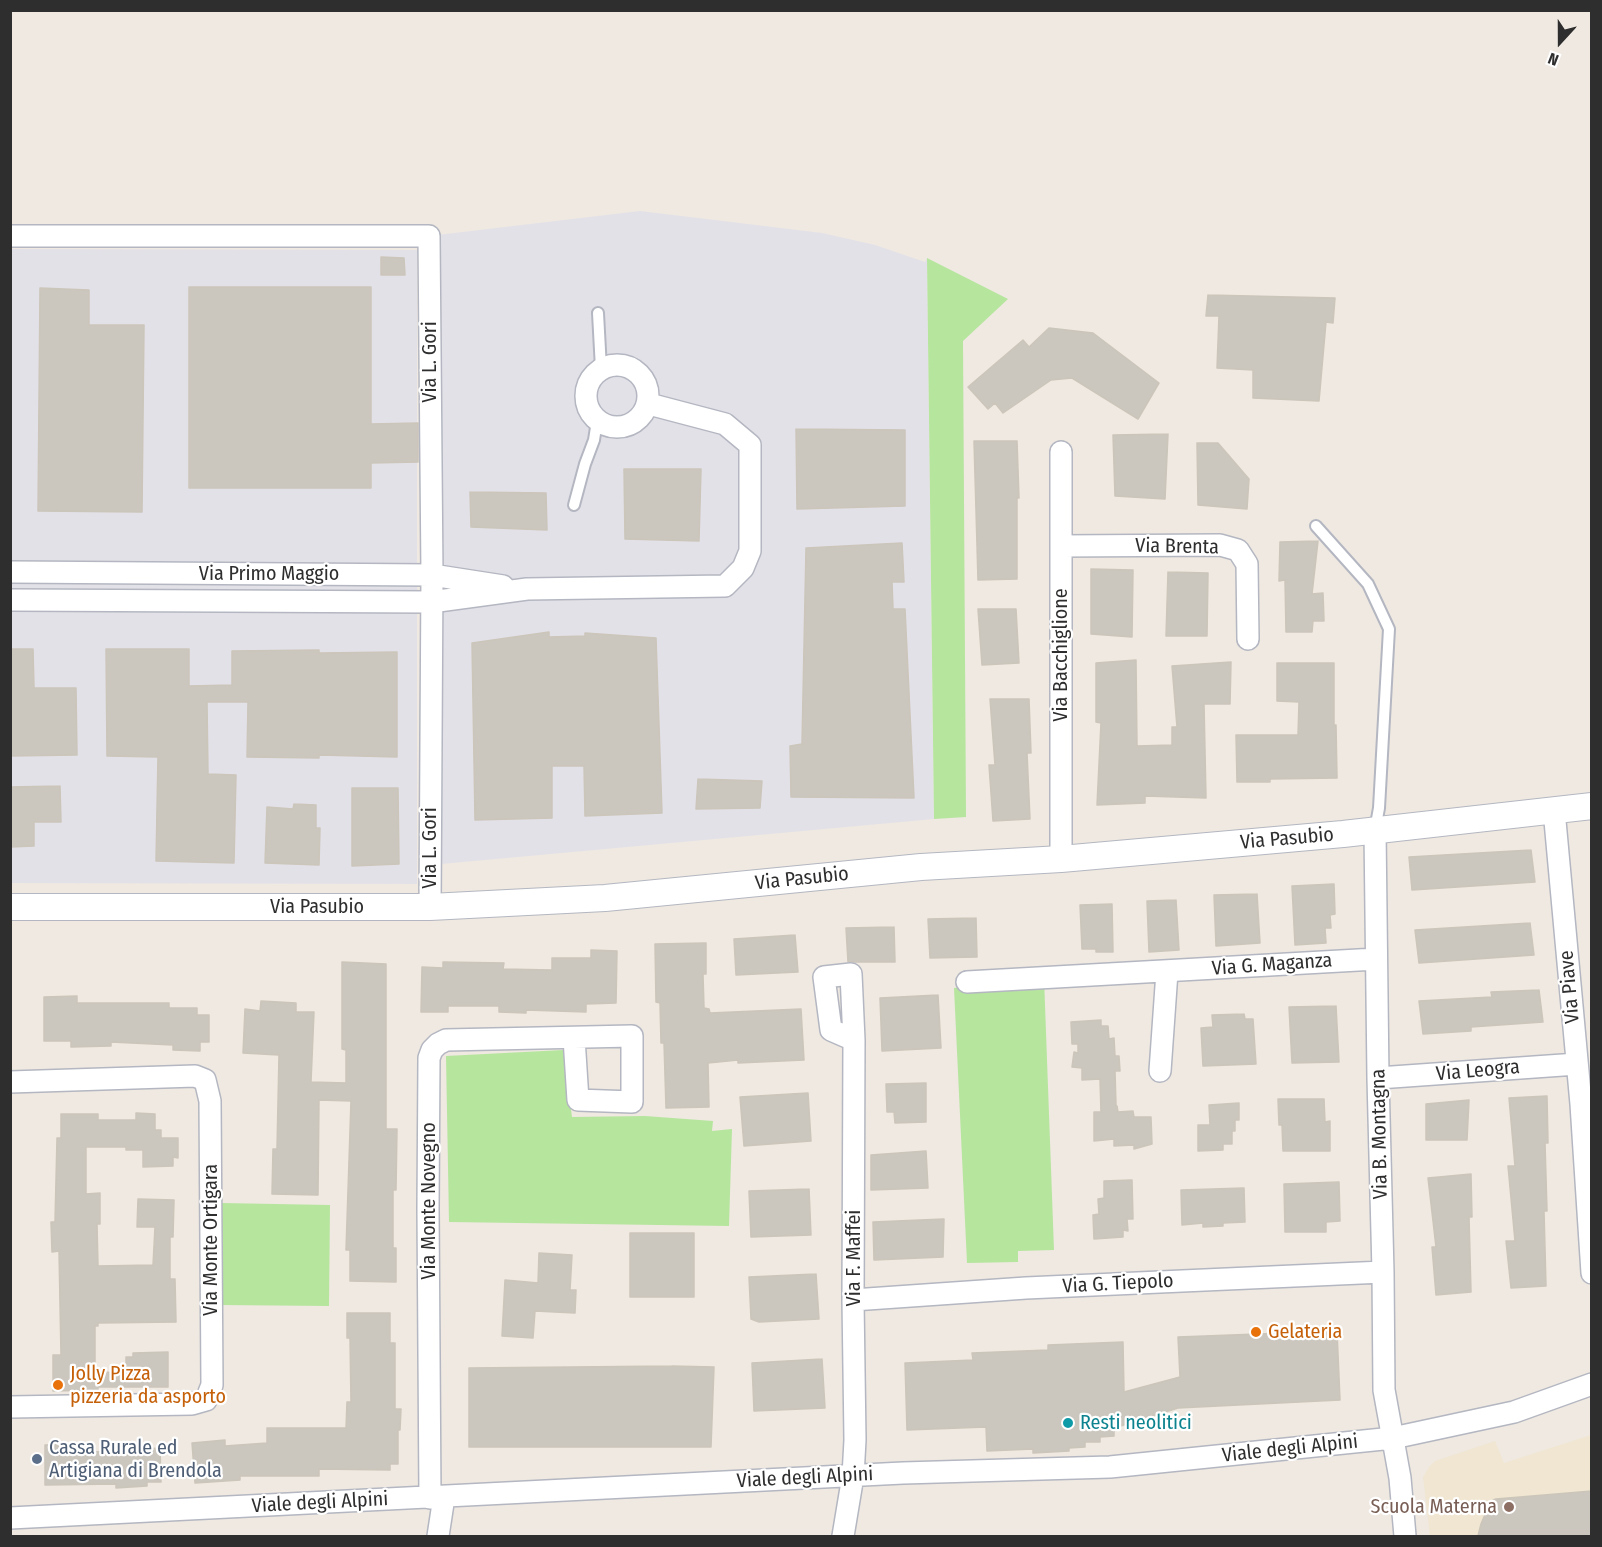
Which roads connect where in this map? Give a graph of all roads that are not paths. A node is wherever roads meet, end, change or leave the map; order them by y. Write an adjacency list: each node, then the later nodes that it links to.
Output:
1 (10, 236): 12 (street, Via L. Gori)
2 (598, 313): 3 (lane)
3 (601, 369): 4 (street); 5 (street)
4 (649, 404): 5 (street); 13 (street, Via Primo Maggio)
5 (597, 421): 7 (lane)
6 (1061, 452): 9 (street, Via Bacchiglione)
7 (574, 505)
8 (1316, 526): 20 (lane)
9 (1061, 546): 17 (street, Via Brenta); 21 (street, Via Bacchiglione)
10 (10, 572): 11 (street, Via Primo Maggio)
11 (195, 574): 12 (street, Via Primo Maggio); 15 (street)
12 (432, 575): 13 (street, Via Primo Maggio); 16 (street, Via L. Gori)
13 (527, 589): 16 (street, Via Primo Maggio)
14 (10, 600): 15 (street, Via Primo Maggio)
15 (195, 601): 16 (street, Via Primo Maggio)
16 (431, 602): 23 (street, Via L. Gori)
17 (1248, 639)
18 (1592, 806): 19 (street, Via Pasubio)
19 (1554, 810): 20 (street, Via Pasubio); 29 (street, Via Piave)
20 (1375, 830): 21 (street, Via Pasubio); 24 (street, Via B. Montagna)
21 (1061, 859): 23 (street, Via Pasubio)
22 (10, 907): 23 (street, Via Pasubio)
23 (430, 907)
24 (1376, 959): 25 (street, Via G. Maganza); 31 (street, Via B. Montagna)
25 (1167, 972): 26 (street, Via G. Maganza); 30 (street)
26 (967, 982)
27 (574, 1038): 40 (street, Via Monte Novegno)
28 (854, 1040): 35 (street, Via F. Maffei)
29 (1577, 1064): 31 (street, Via Leogra); 34 (street, Via Piave)
30 (1160, 1071)
31 (1378, 1078): 33 (street, Via B. Montagna)
32 (10, 1082): 37 (street, Via Monte Ortigara)
33 (1383, 1272): 35 (street, Via G. Tiepolo); 38 (street, Via B. Montagna)
34 (1592, 1273)
35 (853, 1300): 39 (street, Via F. Maffei)
36 (1592, 1384): 38 (street, Viale degli Alpini)
37 (10, 1407)
38 (1393, 1438): 39 (street, Viale degli Alpini); 44 (street, Via B. Montagna)
39 (853, 1476): 40 (street, Viale degli Alpini); 43 (street, Via F. Maffei)
40 (437, 1498): 41 (street, Viale degli Alpini); 42 (street, Via Monte Novegno)
41 (10, 1518)
42 (438, 1536)
43 (843, 1536)
44 (1405, 1536)

